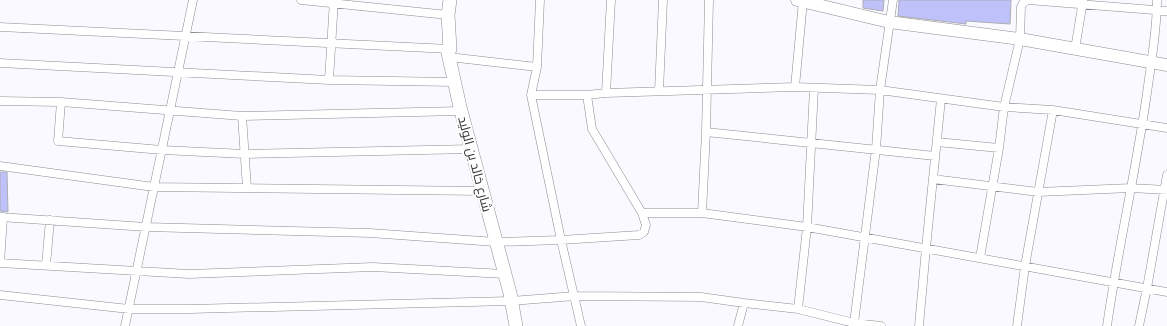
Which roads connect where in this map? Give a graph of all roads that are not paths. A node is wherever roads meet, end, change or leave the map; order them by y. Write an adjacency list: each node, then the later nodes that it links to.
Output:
1 (193, 0): 18 (street)
2 (301, 0): 10 (street)
3 (450, 0): 15 (main road, شارع خالد بن الوليد)
4 (540, 0): 26 (street)
5 (611, 0): 35 (street)
6 (663, 0): 34 (street)
7 (709, 0): 32 (street)
8 (893, 0): 16 (street)
9 (1157, 0): 13 (street)
10 (334, 1): 15 (street); 20 (street)
11 (800, 1): 16 (street); 30 (street)
12 (1082, 2): 13 (street); 19 (street); 21 (street)
13 (1157, 10): 14 (street); 23 (street)
14 (1167, 11)
15 (448, 15): 22 (main road, شارع خالد بن الوليد)
16 (889, 22): 19 (street); 33 (street)
17 (0, 27): 18 (street)
18 (186, 36): 20 (street); 27 (street)
19 (1020, 39): 21 (street); 41 (street)
20 (332, 43): 22 (street); 28 (street)
21 (1076, 48): 23 (street)
22 (450, 53): 26 (street); 29 (main road, شارع خالد بن الوليد)
23 (1151, 62): 25 (street); 46 (street)
24 (0, 63): 27 (street)
25 (1167, 65)
26 (537, 67): 36 (street)
27 (178, 72): 28 (street); 42 (street)
28 (329, 80): 29 (street)
29 (454, 82): 44 (main road, شارع خالد بن الوليد)
30 (795, 87): 31 (street); 32 (street)
31 (814, 88): 33 (street); 49 (street)
32 (707, 90): 34 (street); 48 (street)
33 (880, 90): 38 (street); 53 (street)
34 (659, 91): 35 (street)
35 (606, 93): 37 (street)
36 (531, 95): 37 (street); 74 (street)
37 (587, 95): 67 (street)
38 (941, 99): 41 (street); 50 (street)
39 (0, 101): 40 (street)
40 (60, 102): 42 (street); 54 (street)
41 (1004, 107): 43 (street); 51 (street)
42 (170, 110): 45 (street); 54 (street)
43 (1053, 110): 46 (street); 66 (street)
44 (461, 112): 45 (street); 52 (main road, شارع خالد بن الوليد)
45 (242, 116): 55 (street)
46 (1142, 124): 47 (street); 63 (street)
47 (1167, 128)
48 (706, 132): 49 (street); 68 (street)
49 (812, 142): 53 (street); 72 (street)
50 (937, 142): 51 (street); 56 (street)
51 (999, 148): 60 (street)
52 (471, 149): 55 (street); 65 (main road, شارع خالد بن الوليد)
53 (876, 149): 56 (street); 73 (street)
54 (162, 150): 55 (street); 61 (street)
55 (245, 154): 62 (street)
56 (935, 156): 59 (street)
57 (0, 166): 61 (street)
58 (1167, 176): 64 (street)
59 (933, 179): 60 (street); 76 (street)
60 (992, 186): 66 (street); 77 (street)
61 (154, 187): 62 (street); 71 (street)
62 (246, 188): 65 (street)
63 (1131, 188): 64 (street); 66 (street); 83 (street)
64 (1166, 190): 84 (street)
65 (482, 191): 75 (main road, شارع خالد بن الوليد)
66 (1038, 192): 80 (street)
67 (642, 213): 68 (street); 74 (street)
68 (702, 213): 72 (street)
69 (1, 217): 70 (street); 78 (street)
70 (50, 220): 71 (street); 79 (street)
71 (146, 227): 75 (street); 81 (street)
72 (807, 227): 73 (street); 91 (street)
73 (865, 237): 76 (street); 92 (street)
74 (561, 240): 75 (street); 87 (street)
75 (496, 242): 82 (main road, شارع خالد بن الوليد)
76 (926, 248): 77 (street); 98 (street)
77 (980, 258): 80 (street)
78 (0, 263): 79 (street)
79 (46, 266): 81 (street)
80 (1025, 266): 83 (street); 99 (street)
81 (137, 272): 82 (street); 90 (street)
82 (505, 274): 88 (main road, شارع خالد بن الوليد)
83 (1113, 282): 84 (street); 100 (street)
84 (1147, 288): 85 (street); 101 (street)
85 (1167, 292)
86 (0, 295): 90 (street)
87 (575, 296): 88 (street); 89 (street); 95 (street)
88 (511, 301): 90 (street); 94 (main road, شارع خالد بن الوليد)
89 (744, 303): 91 (street); 96 (street)
90 (129, 309): 93 (street)
91 (798, 309): 92 (street)
92 (854, 323): 97 (street)
93 (125, 326)
94 (516, 326)
95 (581, 326)
96 (738, 326)
97 (880, 326)
98 (920, 326)
99 (1019, 326)
100 (1107, 326)
101 (1139, 326)

